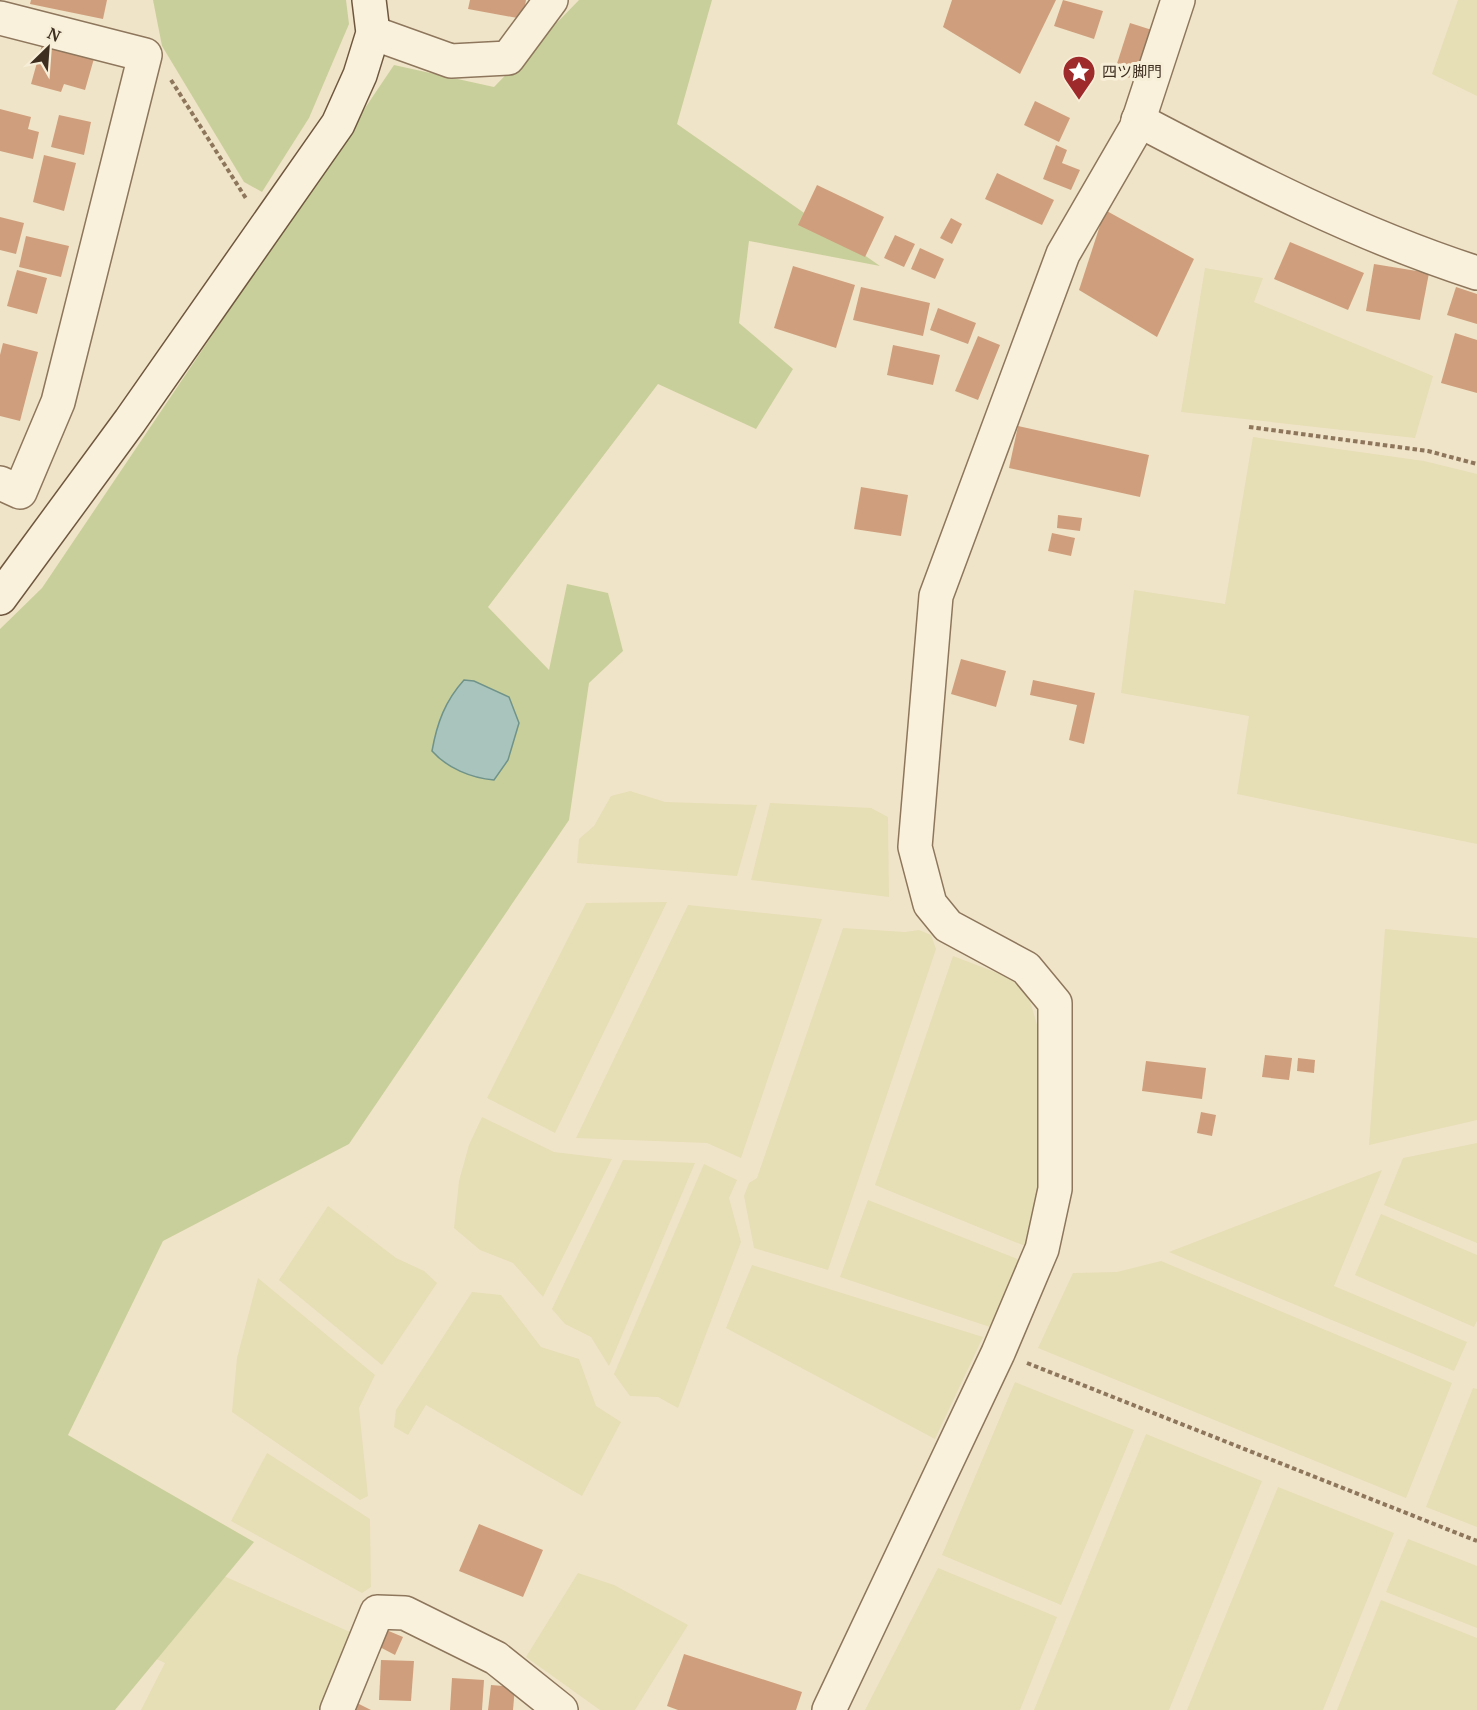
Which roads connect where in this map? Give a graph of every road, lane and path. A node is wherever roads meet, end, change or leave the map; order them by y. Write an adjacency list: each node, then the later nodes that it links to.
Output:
1 (369, 0): 5 (street)
2 (551, 0): 5 (street)
3 (1178, 0): 7 (street)
4 (0, 18): 12 (street)
5 (373, 33): 13 (street)
6 (169, 76): 8 (path)
7 (1138, 120): 9 (street); 14 (street)
8 (243, 198)
9 (1477, 273)
10 (1249, 427): 11 (path)
11 (1477, 464)
12 (0, 483)
13 (0, 598)
14 (998, 1353): 15 (path); 18 (street)
15 (1477, 1541)
16 (337, 1710): 17 (street)
17 (561, 1710)
18 (829, 1710)

